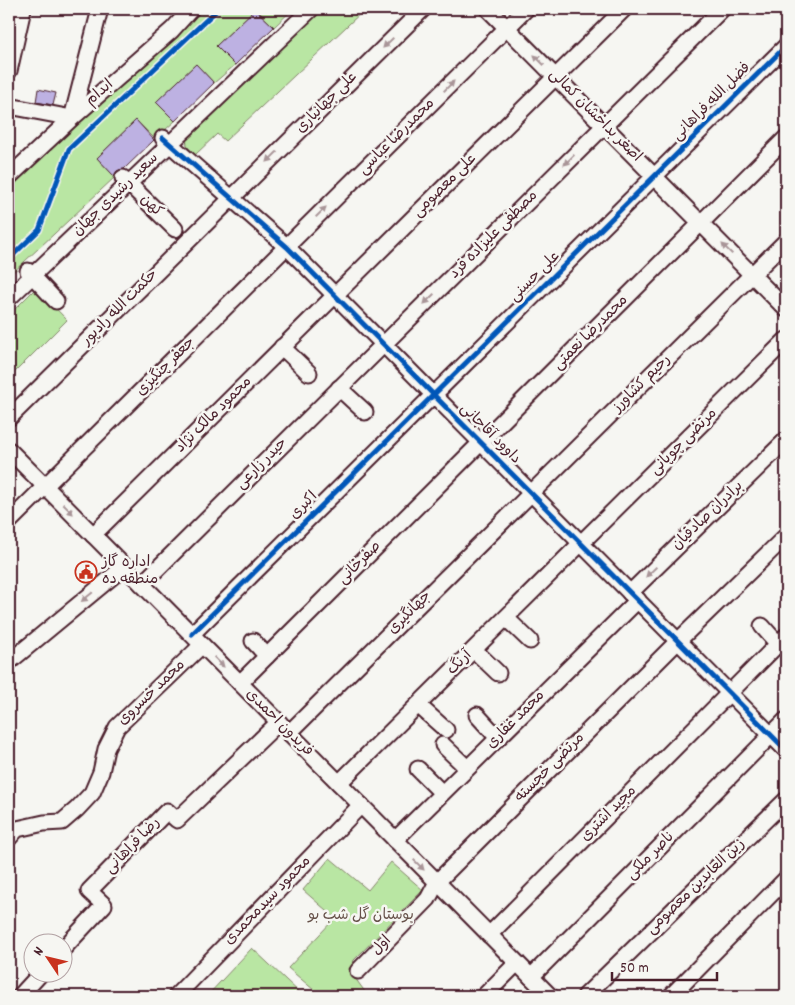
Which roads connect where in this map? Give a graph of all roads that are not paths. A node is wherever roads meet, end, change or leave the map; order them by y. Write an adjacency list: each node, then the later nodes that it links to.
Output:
1 (23, 9): 15 (street)
2 (100, 9): 18 (street)
3 (177, 9): 13 (street)
4 (191, 9): 13 (street, ابدام)
5 (298, 9): 21 (street, سعید رشیدی جهان)
6 (311, 9): 21 (street, سعید رشیدی جهان)
7 (423, 9): 25 (street, علی جهانیاری, one-way to 25)
8 (488, 9): 12 (street, اصغر بداخشان کمالی)
9 (526, 9): 12 (street, محمدرضا عباسی)
10 (624, 9): 16 (street, علی معصومی)
11 (722, 9): 19 (street, مصطفی علیزاده فرد)
12 (507, 28): 16 (street, اصغر بداخشان کمالی, one-way to 12); 29 (street, محمدرضا عباسی, one-way to 12)
13 (172, 30): 18 (street, ابدام)
14 (786, 46): 22 (street, فضل الله فراهانی)
15 (9, 71)
16 (556, 76): 19 (street, اصغر بداخشان کمالی); 33 (street, علی معصومی)
17 (9, 106): 18 (street)
18 (72, 118): 23 (street, ابدام)
19 (604, 126): 22 (street, اصغر بداخشان کمالی); 38 (street, مصطفی علیزاده فرد, one-way to 38)
20 (786, 138): 26 (street, محمدرضا نعمتی)
21 (167, 141): 24 (street, سعید رشیدی جهان); 25 (street, داوود آقاجانی)
22 (655, 176): 26 (street, اصغر بداخشان کمالی); 42 (street, علی حسنی)
23 (9, 177)
24 (125, 180): 27 (street, کهن); 30 (street, سعید رشیدی جهان)
25 (231, 198): 29 (street, داوود آقاجانی); 44 (street, حکمت الله رادپور)
26 (701, 223): 31 (street, اصغر بداخشان کمالی, one-way to 26); 46 (street, محمدرضا نعمتی)
27 (175, 229)
28 (786, 240): 31 (street, رحیم کشاورز)
29 (287, 247): 33 (street, داوود آقاجانی); 48 (street, جعفر چنگیزی)
30 (30, 273): 32 (street, سعید رشیدی جهان); 34 (street, سعید رشیدی جهان); 35 (street)
31 (752, 274): 36 (street, اصغر بداخشان کمالی); 49 (street, رحیم کشاورز)
32 (9, 288)
33 (335, 295): 38 (street, داوود آقاجانی); 39 (street, محمود مالک نژاد)
34 (9, 298)
35 (56, 301)
36 (786, 309)
37 (786, 340): 53 (street, مرتضی چوپانی)
38 (383, 344): 41 (street, حیدر زارعی); 42 (street, داوود آقاجانی)
39 (282, 347): 40 (street); 51 (street, محمود مالک نژاد)
40 (309, 374)
41 (339, 388): 43 (street); 55 (street, حیدر زارعی)
42 (434, 395): 46 (street, داوود آقاجانی); 59 (street, اکبری)
43 (365, 412)
44 (9, 418)
45 (786, 440): 56 (street, برادران صادقیان, one-way to 56)
46 (481, 442): 49 (street, داوود آقاجانی); 65 (street, صفرخانی)
47 (9, 450): 48 (street, فریدون احمدی)
48 (45, 486): 50 (street, جعفر چنگیزی); 51 (street, فریدون احمدی, one-way to 51)
49 (531, 493): 53 (street, داوود آقاجانی); 73 (street, جهانگیری)
50 (9, 522)
51 (93, 535): 54 (street, فریدون احمدی)
52 (786, 536): 62 (street, مرتضی خجسته)
53 (581, 543): 56 (street, داوود آقاجانی); 57 (street, آرنگ)
54 (124, 566): 55 (street, فریدون احمدی); 66 (street, one-way to 66)
55 (142, 584): 59 (street, فریدون احمدی)
56 (634, 597): 62 (street, داوود آقاجانی); 75 (street, محمد غفاری)
57 (506, 618): 63 (street); 64 (street, آرنگ)
58 (762, 626): 60 (street)
59 (197, 640): 68 (street, فریدون احمدی, one-way to 68); 83 (street, محمد خسروی)
60 (782, 640): 69 (street, مجید اشتری)
61 (252, 641): 65 (street)
62 (678, 641): 69 (street, داوود آقاجانی); 86 (street, مرتضی خجسته)
63 (530, 642)
64 (474, 650): 67 (street); 70 (street, آرنگ)
65 (267, 656): 68 (street, صفرخانی)
66 (10, 659)
67 (498, 673)
68 (240, 683): 73 (street, فریدون احمدی)
69 (729, 693): 74 (street, داوود آقاجانی); 88 (street, مجید اشتری)
70 (418, 705): 77 (street); 79 (street, آرنگ)
71 (476, 715): 75 (street)
72 (786, 720): 74 (street, ناصر ملکی)
73 (284, 728): 79 (street, فریدون احمدی); 89 (street, رضا فراهانی)
74 (771, 735): 76 (street, داوود آقاجانی); 92 (street, ناصر ملکی)
75 (498, 738): 77 (street, محمد غفاری)
76 (786, 750)
77 (467, 768): 80 (street, محمد غفاری)
78 (418, 770): 80 (street)
79 (339, 783): 82 (street, فریدون احمدی)
80 (442, 793): 84 (street, محمد غفاری)
81 (786, 800): 98 (street, زین العابدین معصومی)
82 (361, 805): 84 (street, فریدون احمدی); 95 (street, محمود سیدمحمدی)
83 (9, 838)
84 (395, 840): 86 (street, فریدون احمدی, one-way to 86)
85 (786, 879): 99 (street)
86 (437, 882): 87 (street, مرتضی خجسته); 88 (street, فریدون احمدی)
87 (428, 899): 91 (street, اول)
88 (489, 934): 90 (street, فریدون احمدی)
89 (72, 939)
90 (517, 963): 92 (street, فریدون احمدی); 96 (street)
91 (358, 971)
92 (531, 977): 97 (street, فریدون احمدی)
93 (33, 982): 94 (street)
94 (20, 996)
95 (176, 996)
96 (484, 996)
97 (550, 996)
98 (585, 996)
99 (672, 996)

